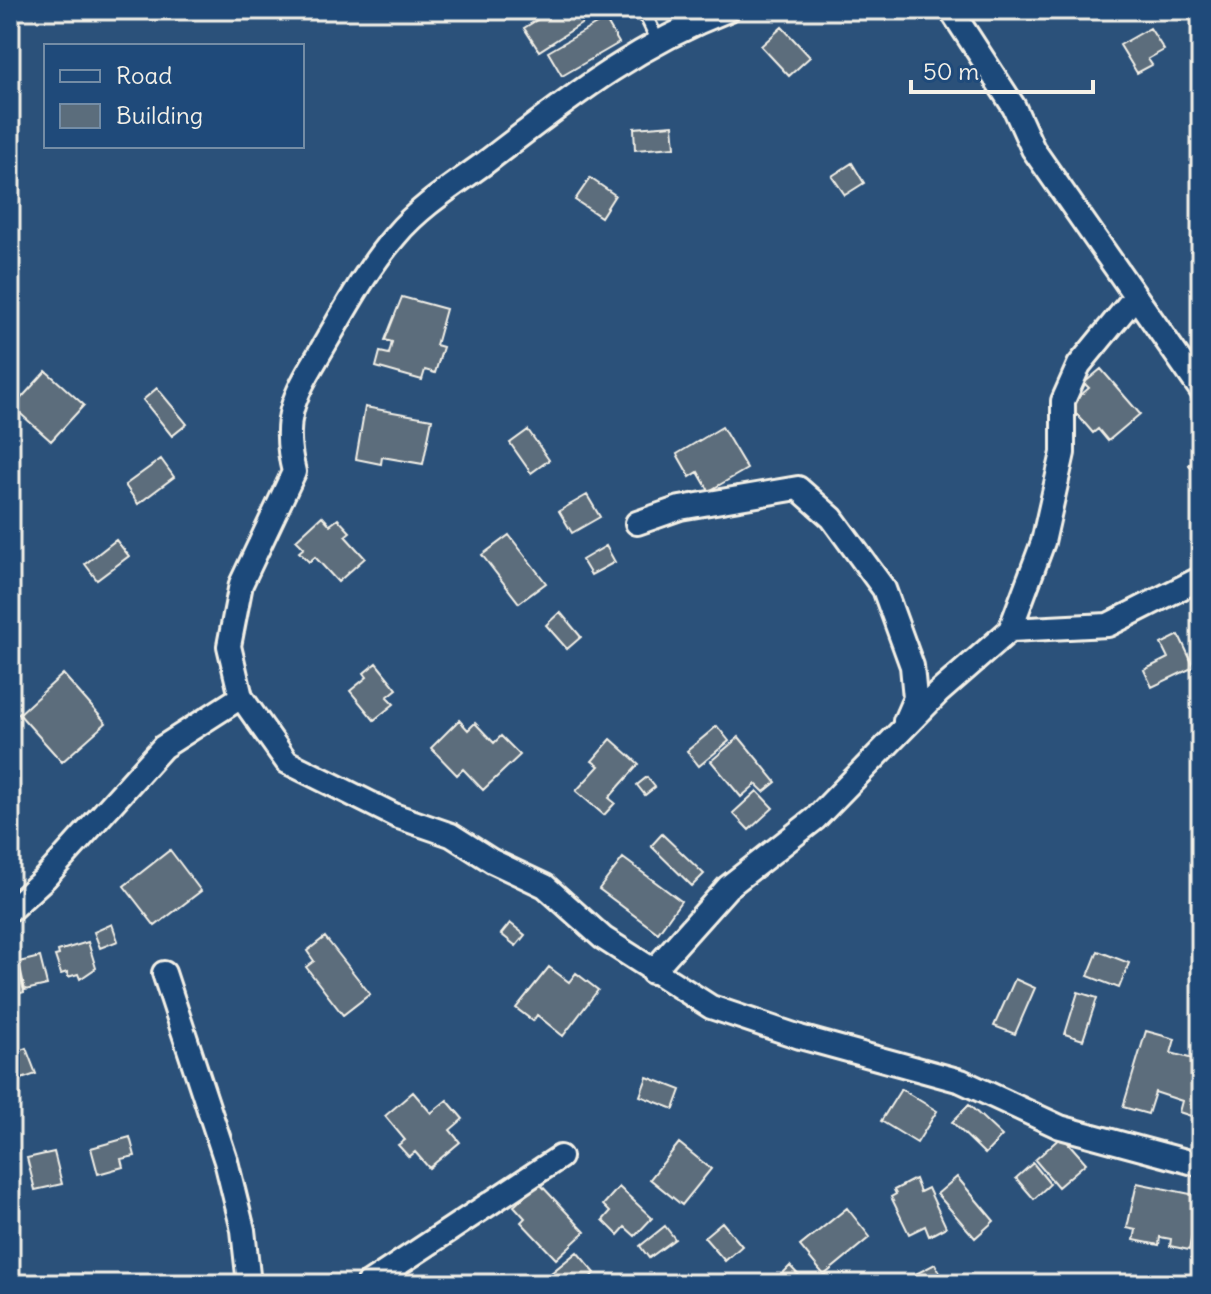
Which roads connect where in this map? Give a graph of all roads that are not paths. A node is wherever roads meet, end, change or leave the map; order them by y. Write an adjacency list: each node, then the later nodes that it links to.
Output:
1 (643, 10): 4 (lane)
2 (728, 10): 4 (street)
3 (951, 10): 5 (street)
4 (658, 41): 10 (street)
5 (1134, 298): 6 (street); 9 (street)
6 (1201, 390)
7 (637, 523): 11 (street)
8 (1201, 578): 9 (street)
9 (1010, 630): 11 (street)
10 (241, 697): 12 (street); 13 (street)
11 (900, 733): 13 (street)
12 (10, 910)
13 (652, 972): 16 (street)
14 (164, 973): 17 (street)
15 (560, 1157): 18 (street)
16 (1201, 1165)
17 (254, 1281)
18 (368, 1284)

